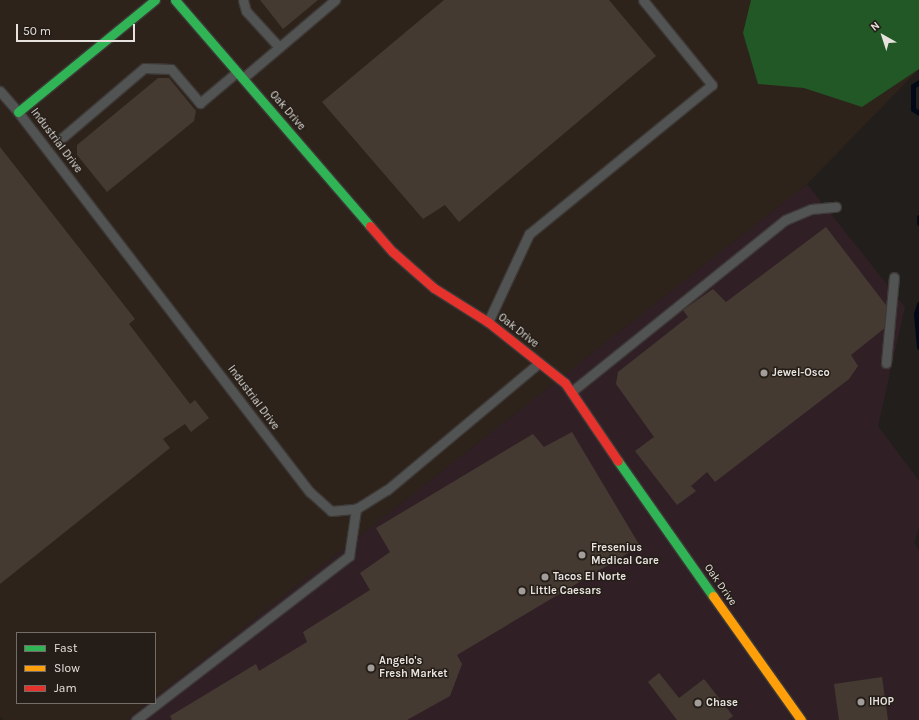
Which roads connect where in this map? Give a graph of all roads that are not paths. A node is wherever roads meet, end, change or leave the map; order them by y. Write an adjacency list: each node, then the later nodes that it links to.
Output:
1 (155, 0): 9 (street)
2 (175, 0): 7 (street, Oak Drive)
3 (243, 0): 6 (lane)
4 (336, 0): 6 (lane)
5 (643, 0): 13 (lane)
6 (279, 47): 7 (lane)
7 (240, 75): 10 (lane); 13 (street, Oak Drive)
8 (0, 91): 9 (lane, Industrial Drive)
9 (18, 112): 17 (lane, Industrial Drive)
10 (63, 137)
11 (836, 207): 16 (lane)
12 (894, 277): 15 (lane)
13 (488, 322): 14 (street, Oak Drive)
14 (540, 363): 16 (street, Oak Drive); 17 (lane, Industrial Drive)
15 (886, 363)
16 (571, 392): 19 (street, Oak Drive)
17 (356, 509): 18 (lane)
18 (136, 720)
19 (801, 720)

